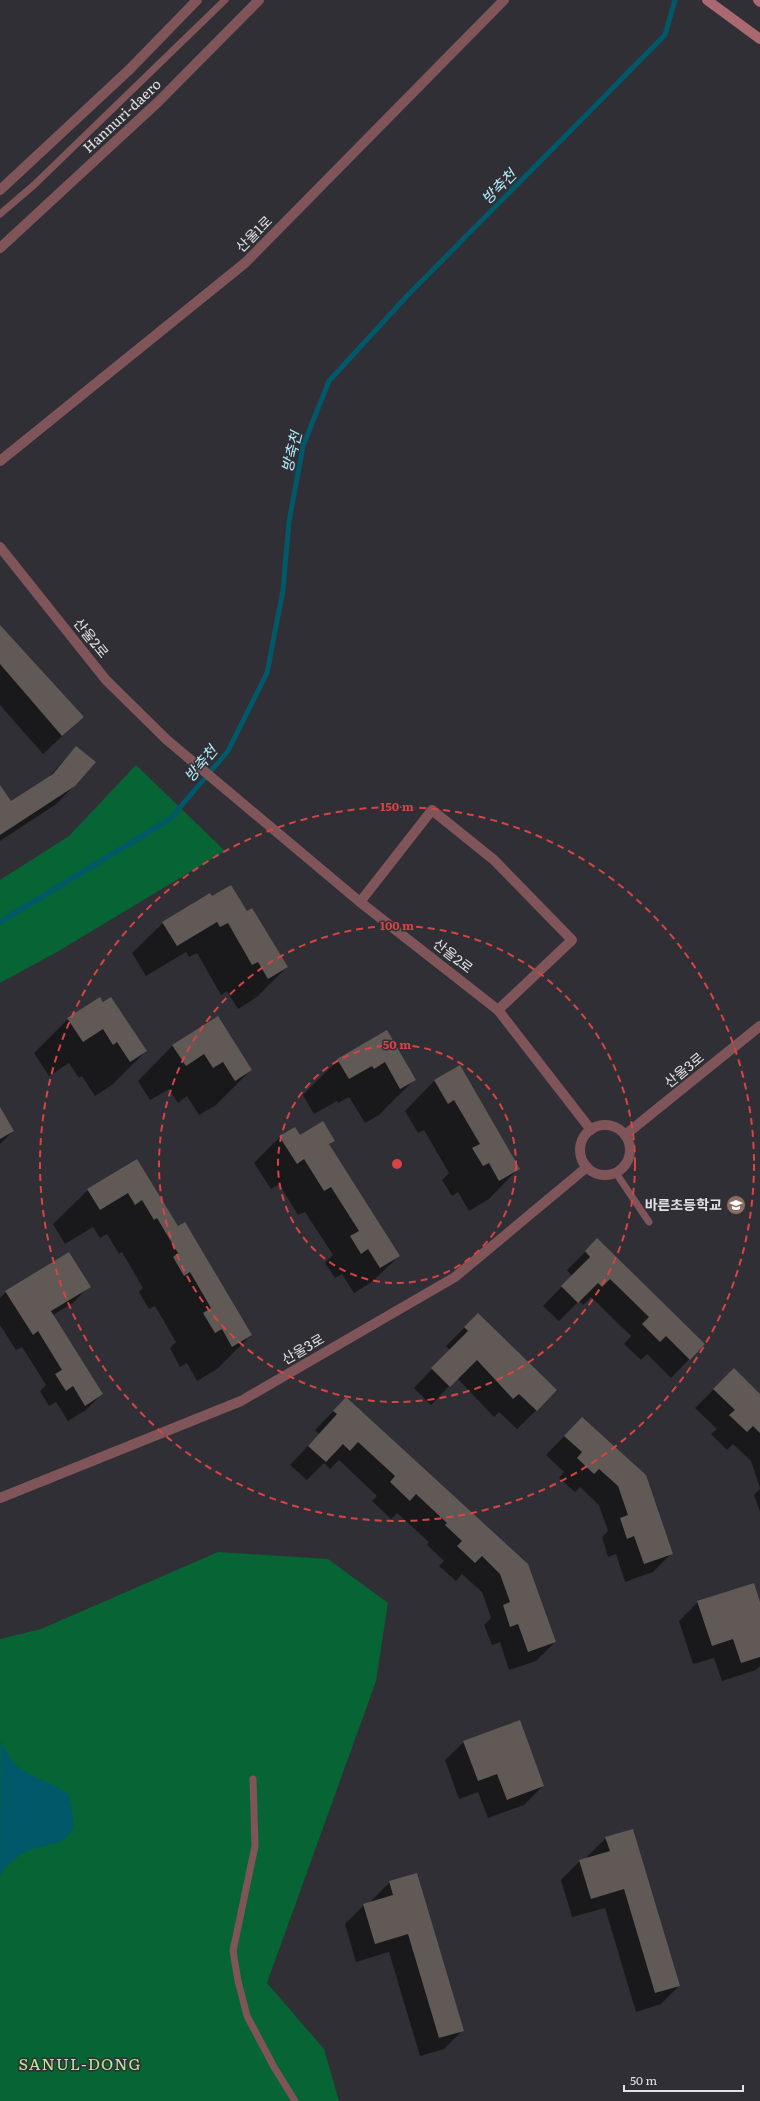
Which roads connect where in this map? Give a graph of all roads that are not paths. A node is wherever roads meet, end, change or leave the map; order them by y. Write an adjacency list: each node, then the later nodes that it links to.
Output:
1 (197, 0): 7 (street, Hannuri-daero)
2 (225, 0): 8 (lane)
3 (259, 0): 9 (street, Hannuri-daero)
4 (504, 0): 10 (street, 산울1로)
5 (707, 0): 6 (main road)
6 (760, 39)
7 (0, 190)
8 (0, 214)
9 (0, 248)
10 (0, 461)
11 (0, 547): 12 (street, 산울2로)
12 (360, 902): 13 (street, 산울2로); 13 (street)
13 (498, 1010): 15 (street, 산울2로)
14 (760, 1026): 16 (street, 산울3로)
15 (591, 1130): 16 (street); 17 (street)
16 (625, 1135): 18 (street)
17 (587, 1167): 18 (street); 20 (street, 산울3로)
18 (616, 1173): 19 (lane)
19 (649, 1222)
20 (0, 1498)
21 (253, 1779): 22 (lane)
22 (295, 2101)

